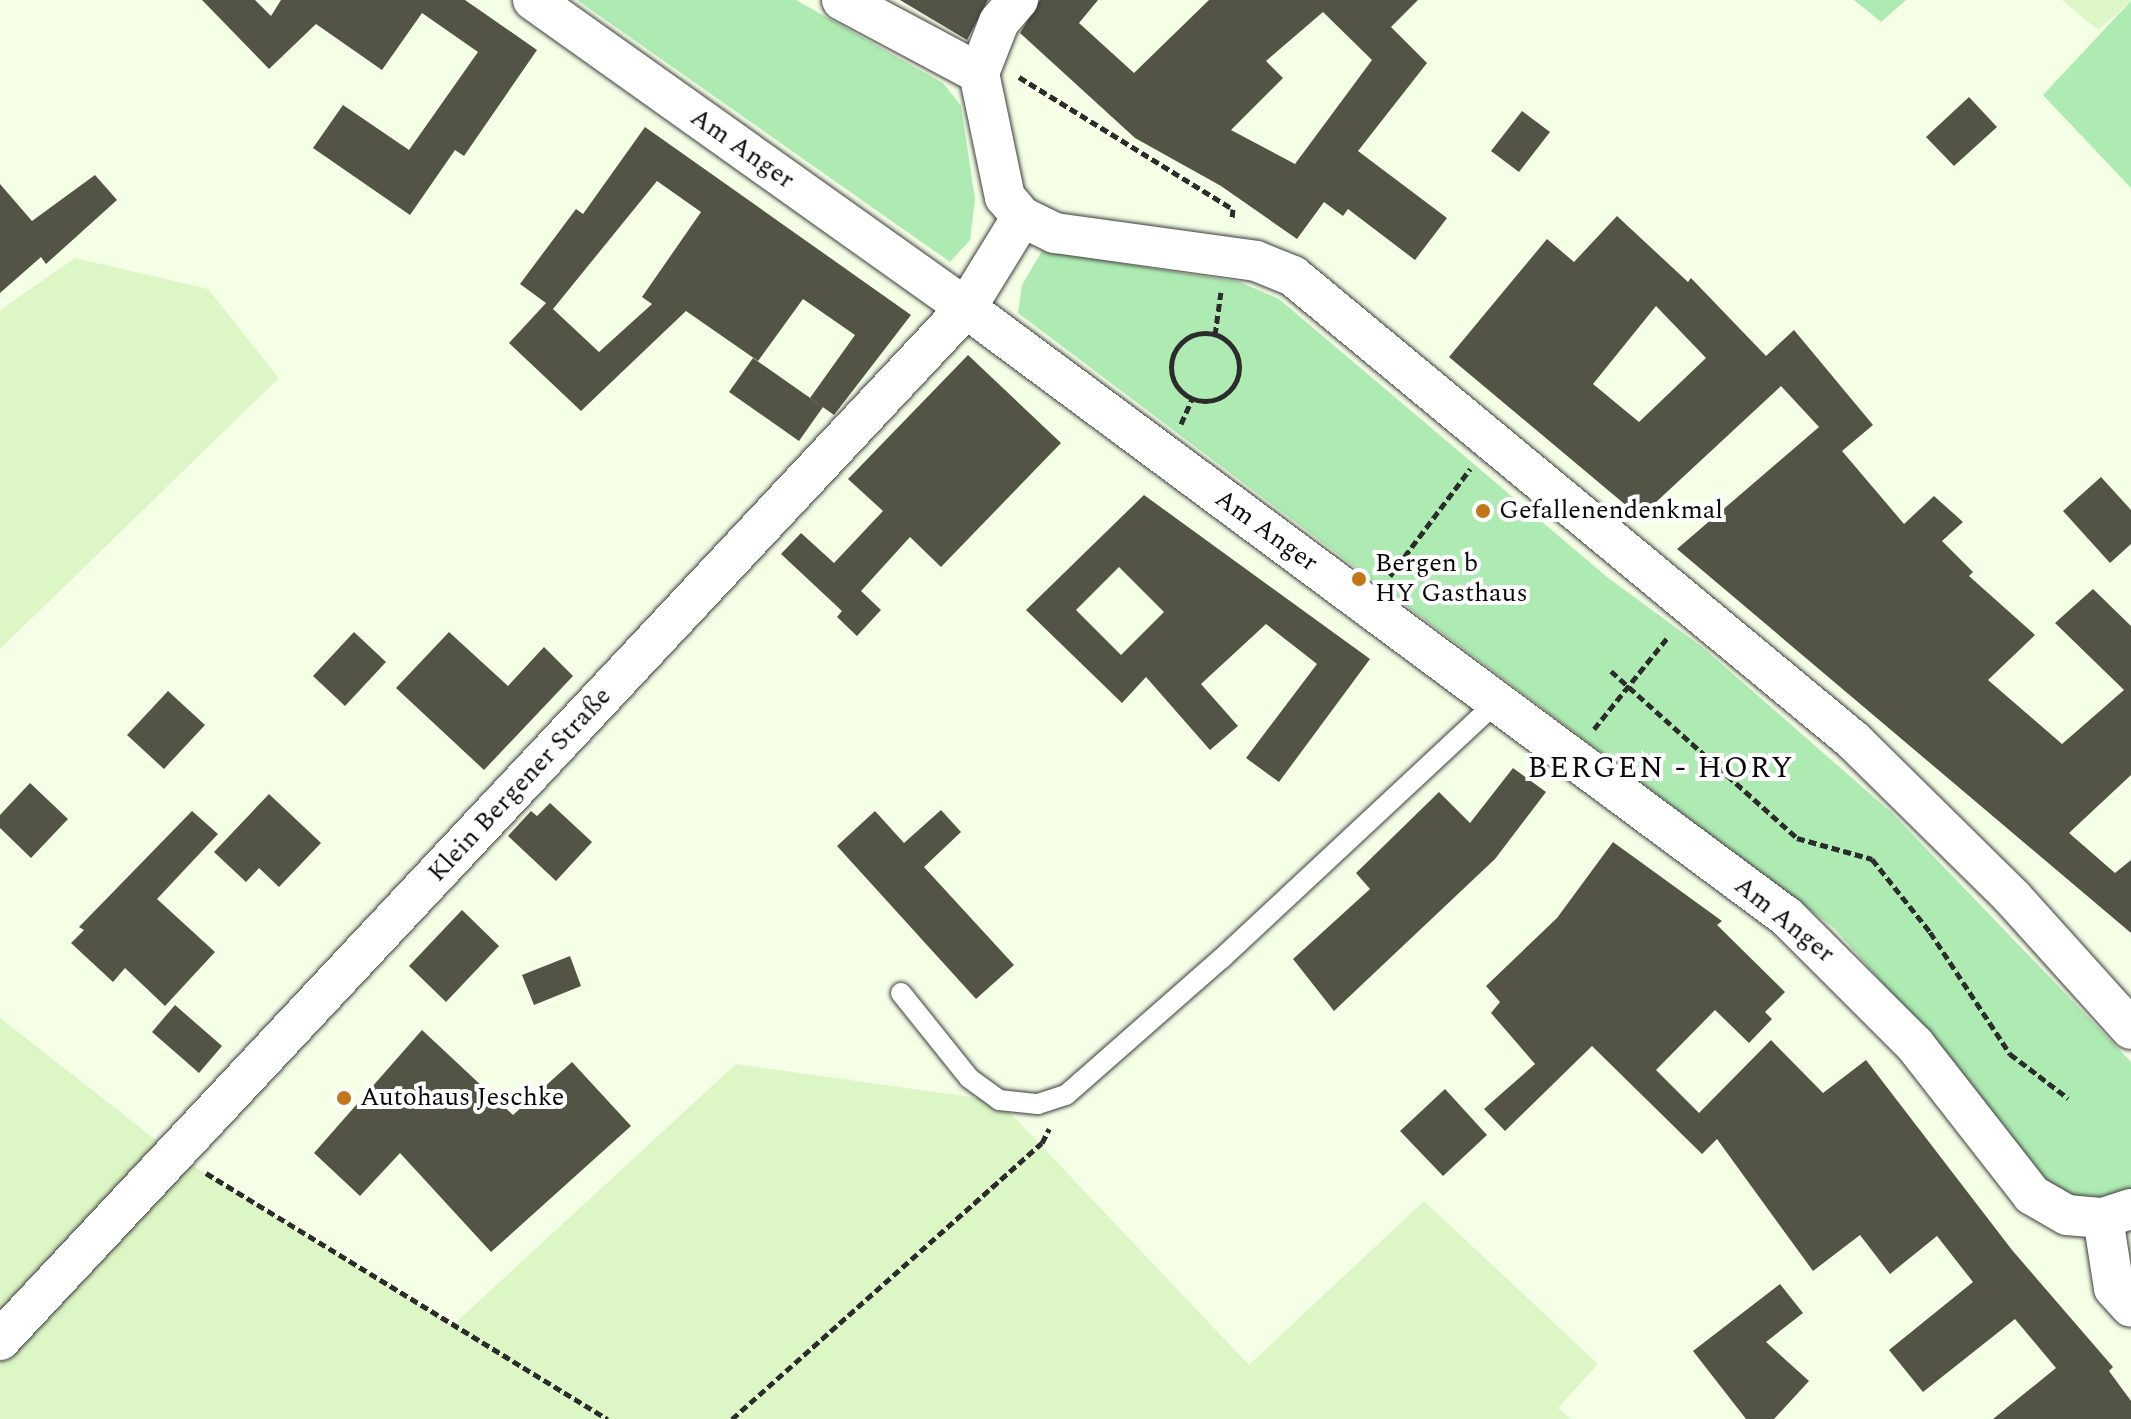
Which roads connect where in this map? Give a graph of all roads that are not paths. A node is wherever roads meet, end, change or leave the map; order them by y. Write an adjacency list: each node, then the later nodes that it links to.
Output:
1 (533, 0): 6 (street, Am Anger)
2 (842, 0): 4 (street)
3 (1018, 0): 4 (street)
4 (979, 73): 5 (street)
5 (1022, 217): 6 (street, Klein Bergener Straße); 9 (street)
6 (966, 308): 7 (street, Am Anger); 12 (street, Klein Bergener Straße)
7 (1497, 702): 8 (lane); 10 (street, Am Anger)
8 (901, 993)
9 (2131, 1029)
10 (2117, 1213): 11 (street, Am Anger)
11 (2131, 1307)
12 (0, 1340)

